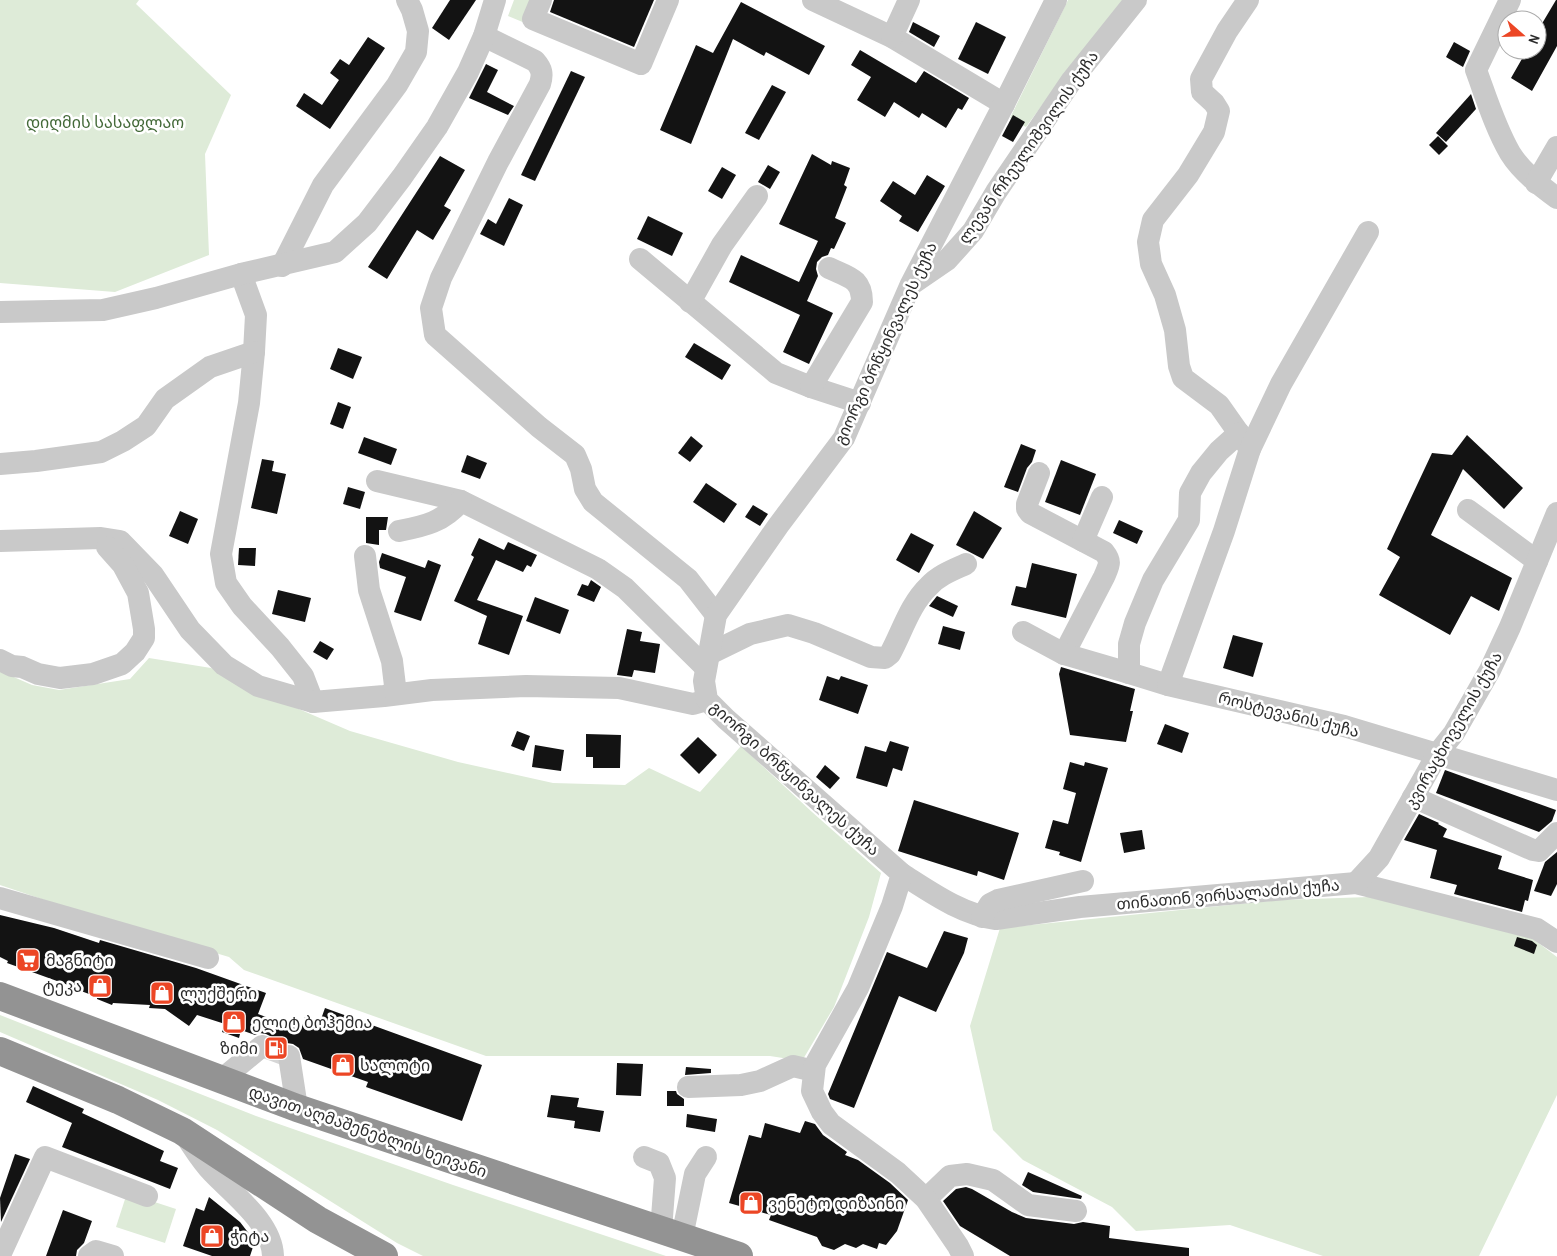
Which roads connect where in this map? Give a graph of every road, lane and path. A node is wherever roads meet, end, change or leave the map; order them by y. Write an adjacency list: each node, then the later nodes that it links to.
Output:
1 (408, 0): 20 (street)
2 (495, 0): 11 (street)
3 (541, 0): 4 (street)
4 (668, 0)
5 (813, 0): 12 (street)
6 (909, 0): 12 (street)
7 (1056, 0): 13 (street, გიორგი ბრწყინვალეს ქუჩა)
8 (1136, 0): 23 (street, ლევან რჩეულიშვილის ქუჩა)
9 (1248, 0): 29 (street)
10 (1510, 0): 15 (street)
11 (484, 36): 20 (street); 44 (street)
12 (892, 37): 13 (street)
13 (1004, 104): 23 (street, გიორგი ბრწყინვალეს ქუჩა)
14 (1557, 147): 15 (street)
15 (1536, 183): 17 (street)
16 (757, 196): 24 (street)
17 (1557, 198)
18 (1368, 232): 29 (street)
19 (640, 259): 24 (street)
20 (282, 266): 22 (street)
21 (829, 268): 27 (street)
22 (241, 274): 25 (street); 26 (street)
23 (911, 284): 28 (street, გიორგი ბრწყინვალეს ქუჩა)
24 (690, 302): 27 (street)
25 (0, 312)
26 (254, 352): 30 (street); 53 (street)
27 (811, 387): 28 (street)
28 (860, 402): 44 (street, გიორგი ბრწყინვალეს ქუჩა)
29 (1244, 441): 49 (street); 50 (street)
30 (0, 464)
31 (1039, 473): 39 (street)
32 (377, 481): 34 (street)
33 (1102, 497): 39 (street)
34 (461, 500): 37 (street); 48 (street)
35 (1468, 510): 42 (street)
36 (1557, 513): 42 (street, კვირაცხოველის ქუჩა)
37 (399, 531)
38 (101, 538): 40 (street); 47 (street); 53 (street)
39 (1083, 540): 46 (street)
40 (0, 541)
41 (365, 556): 51 (street)
42 (1537, 561): 54 (street, კვირაცხოველის ქუჩა)
43 (966, 564): 48 (street)
44 (716, 615): 48 (street, გიორგი ბრწყინვალეს ქუჩა)
45 (1023, 632): 46 (street, როსტევანის ქუჩა)
46 (1064, 654): 49 (street, როსტევანის ქუჩა)
47 (0, 660)
48 (708, 661): 52 (street, გიორგი ბრწყინვალეს ქუჩა)
49 (1129, 673): 50 (street, როსტევანის ქუჩა)
50 (1168, 685): 54 (street, როსტევანის ქუჩა)
51 (396, 694): 52 (street); 53 (street)
52 (707, 700): 58 (street, გიორგი ბრწყინვალეს ქუჩა)
53 (313, 702)
54 (1438, 753): 55 (street, როსტევანის ქუჩა); 56 (street, კვირაცხოველის ქუჩა)
55 (1557, 790)
56 (1413, 797): 57 (street); 61 (street, კვირაცხოველის ქუჩა)
57 (1557, 834)
58 (902, 874): 64 (street, თინათინ ვირსალაძის ქუჩა); 71 (street)
59 (1017, 877): 63 (street)
60 (1083, 881): 63 (street)
61 (1356, 883): 64 (street, თინათინ ვირსალაძის ქუჩა); 65 (street, თინათინ ვირსალაძის ქუჩა)
62 (0, 898): 66 (street)
63 (1006, 898): 64 (street)
64 (982, 917)
65 (1557, 942)
66 (208, 958)
67 (0, 996): 72 (highway, დავით აღმაშენებლის ხეივანი)
68 (262, 1046): 72 (street)
69 (2, 1054): 75 (highway)
70 (289, 1056): 74 (street)
71 (814, 1071): 73 (street); 79 (street)
72 (221, 1080): 74 (highway, დავით აღმაშენებლის ხეივანი)
73 (688, 1087)
74 (297, 1108): 81 (highway, დავით აღმაშენებლის ხეივანი)
75 (182, 1131): 85 (street); 86 (highway)
76 (706, 1157): 81 (street)
77 (644, 1158): 81 (street)
78 (147, 1196): 82 (street)
79 (926, 1199): 80 (street); 88 (street)
80 (1076, 1211)
81 (671, 1233): 87 (highway, დავით აღმაშენებლის ხეივანი)
82 (0, 1255)
83 (89, 1256): 84 (street)
84 (113, 1256)
85 (273, 1256)
86 (384, 1256)
87 (740, 1256)
88 (963, 1256)

